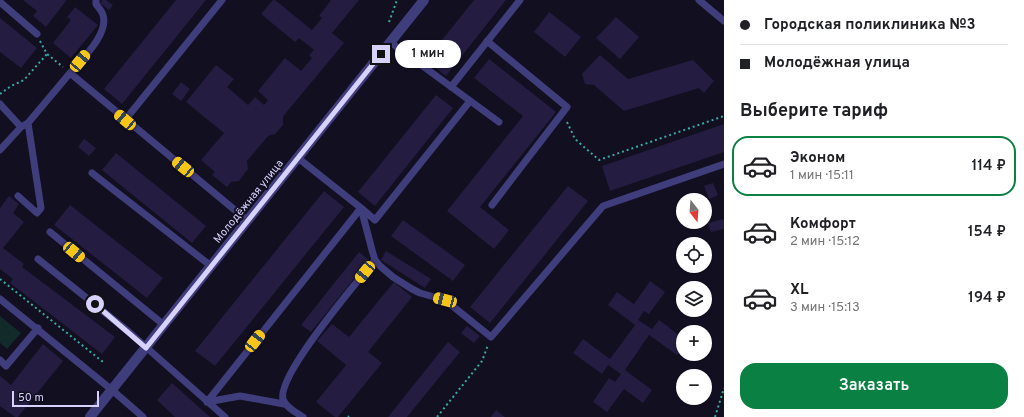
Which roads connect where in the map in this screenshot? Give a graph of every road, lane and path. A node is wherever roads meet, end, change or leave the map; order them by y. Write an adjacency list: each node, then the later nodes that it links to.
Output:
1 (96, 0): 14 (lane)
2 (222, 0): 20 (lane)
3 (397, 0): 9 (path)
4 (424, 0): 12 (street, Молодёжная улица)
5 (520, 0): 11 (lane)
6 (699, 0): 8 (lane)
7 (0, 2): 10 (lane)
8 (724, 21)
9 (389, 22)
10 (37, 34): 13 (path)
11 (487, 41): 15 (lane); 30 (lane)
12 (390, 42): 15 (lane); 26 (street, Молодёжная улица)
13 (47, 54): 14 (path); 16 (path)
14 (70, 73): 20 (lane); 22 (lane)
15 (451, 87): 17 (lane)
16 (0, 94)
17 (470, 101): 21 (lane); 31 (lane)
18 (0, 104): 23 (lane)
19 (724, 116): 24 (path)
20 (125, 120): 32 (lane)
21 (499, 122)
22 (28, 123): 23 (lane); 29 (lane)
23 (21, 127): 25 (lane)
24 (575, 139)
25 (0, 150)
26 (298, 158): 31 (lane); 32 (street, Молодёжная улица)
27 (724, 164): 41 (lane)
28 (92, 173): 36 (lane)
29 (18, 196)
30 (492, 205)
31 (361, 208): 35 (lane); 47 (lane)
32 (248, 221): 36 (street, Молодёжная улица)
33 (50, 232): 39 (lane)
34 (38, 259): 42 (lane)
35 (375, 260): 41 (lane); 48 (lane)
36 (211, 266): 39 (street, Молодёжная улица)
37 (0, 278): 44 (path)
38 (0, 299): 40 (lane)
39 (164, 325): 42 (street, Молодёжная улица)
40 (38, 328): 43 (lane); 46 (lane)
41 (491, 338): 53 (path)
42 (146, 348): 46 (street, Молодёжная улица); 47 (lane)
43 (0, 360)
44 (103, 362)
45 (724, 388): 54 (path)
46 (112, 390): 49 (street, Молодёжная улица); 50 (lane)
47 (207, 402): 48 (lane); 51 (lane)
48 (284, 404): 52 (lane)
49 (90, 417)
50 (143, 417)
51 (225, 417)
52 (303, 417)
53 (437, 417)
54 (716, 417)

